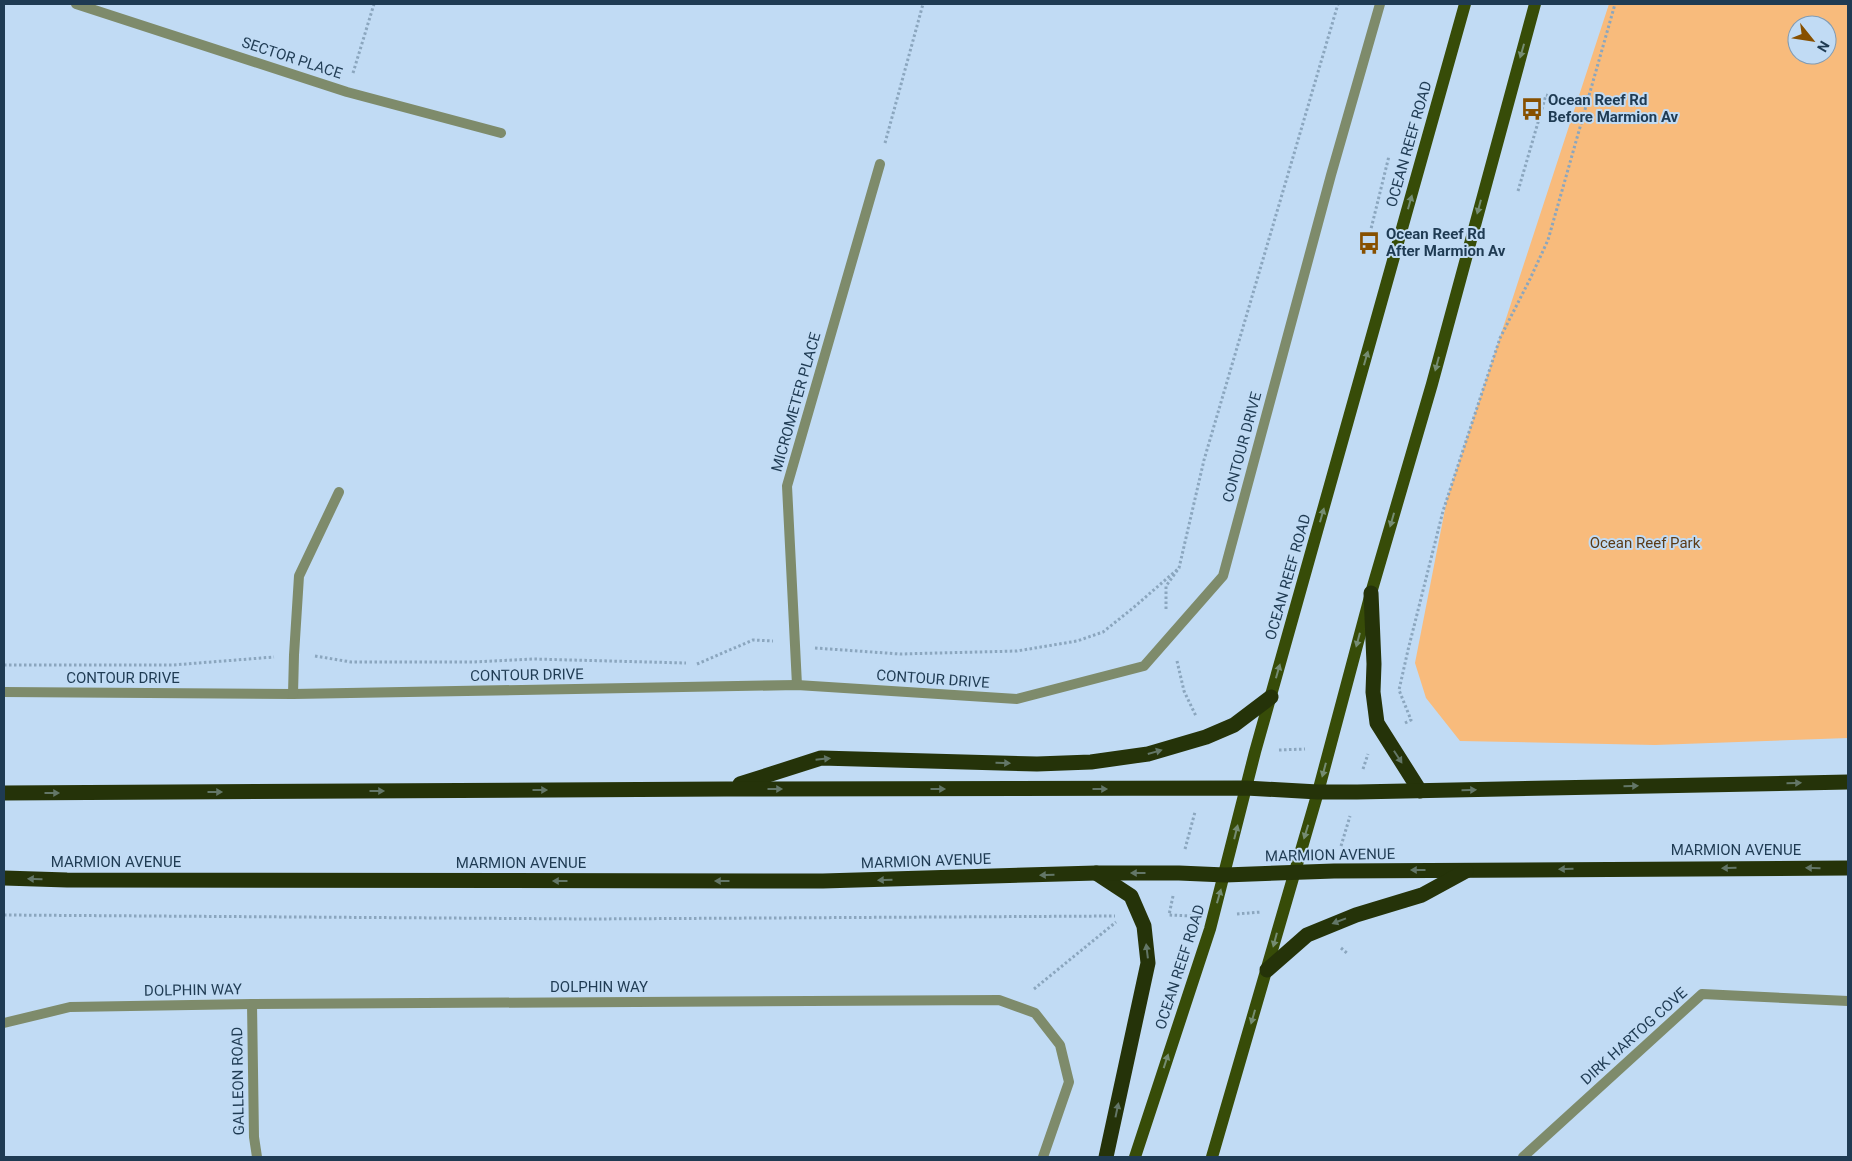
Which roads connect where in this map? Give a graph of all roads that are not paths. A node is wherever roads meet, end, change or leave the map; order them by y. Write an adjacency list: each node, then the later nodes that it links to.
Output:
1 (76, 4): 5 (street, SECTOR PLACE)
2 (1380, 4): 9 (street, CONTOUR DRIVE)
3 (1465, 4): 12 (main road, OCEAN REEF ROAD, one-way to 3)
4 (1535, 4): 8 (main road, one-way to 8)
5 (501, 133)
6 (880, 164): 9 (street, MICROMETER PLACE)
7 (339, 492): 11 (street)
8 (1371, 593): 16 (highway, one-way to 16); 17 (main road, one-way to 17)
9 (797, 685): 11 (street, CONTOUR DRIVE)
10 (4, 692): 11 (street, CONTOUR DRIVE)
11 (293, 694)
12 (1271, 697): 14 (main road, OCEAN REEF ROAD); 15 (highway, one-way to 12)
13 (1848, 782): 16 (highway, one-way to 13)
14 (1246, 788): 15 (highway, one-way to 14); 17 (highway); 23 (main road, OCEAN REEF ROAD, one-way to 14)
15 (726, 789): 18 (highway, one-way to 15)
16 (1420, 791): 17 (highway)
17 (1318, 792): 21 (main road, one-way to 21)
18 (4, 793)
19 (1848, 868): 20 (highway, MARMION AVENUE, one-way to 20)
20 (1467, 870): 21 (highway, MARMION AVENUE, one-way to 21); 25 (highway, one-way to 25)
21 (1294, 872): 23 (highway, MARMION AVENUE); 25 (main road, one-way to 25)
22 (1096, 873): 23 (highway, MARMION AVENUE, one-way to 22); 24 (highway, MARMION AVENUE, one-way to 24); 31 (highway, one-way to 22)
23 (1225, 876): 32 (main road, OCEAN REEF ROAD, one-way to 23)
24 (4, 878)
25 (1267, 970): 33 (main road, one-way to 33)
26 (1848, 1001): 34 (street, DIRK HARTOG COVE)
27 (252, 1004): 28 (street, DOLPHIN WAY); 29 (street, GALLEON ROAD); 30 (street, DOLPHIN WAY)
28 (4, 1023)
29 (257, 1157)
30 (1044, 1157)
31 (1106, 1157)
32 (1134, 1157)
33 (1212, 1157)
34 (1523, 1157)

